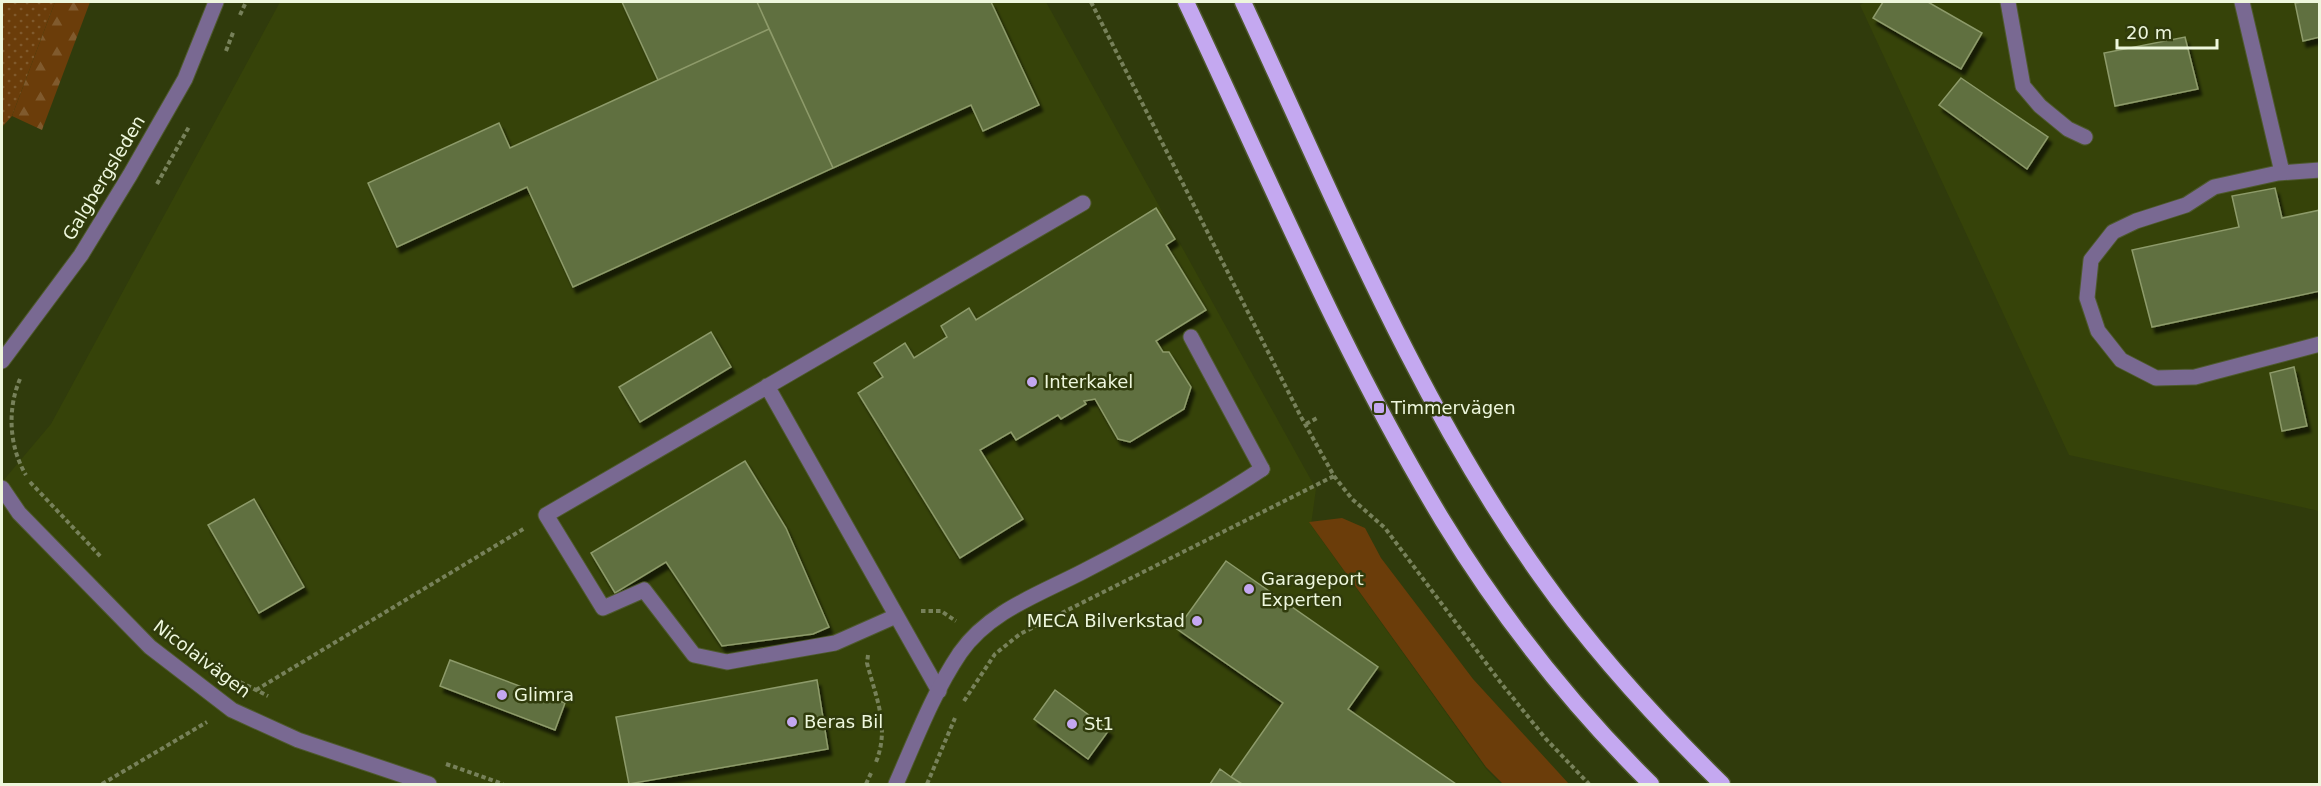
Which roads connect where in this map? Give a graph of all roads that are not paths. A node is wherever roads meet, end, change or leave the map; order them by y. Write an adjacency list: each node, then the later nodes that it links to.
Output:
1 (216, 2): 12 (street, Galgbergsleden)
2 (1186, 2): 19 (highway)
3 (1243, 2): 20 (highway)
4 (2008, 2): 6 (street)
5 (2242, 2): 8 (street)
6 (2085, 137)
7 (2319, 170): 8 (street)
8 (2282, 172): 11 (street)
9 (1083, 203): 13 (street)
10 (1191, 337): 16 (street)
11 (2319, 345)
12 (2, 361)
13 (766, 386): 15 (street); 15 (street)
14 (2, 488): 17 (street, Nicolaivägen)
15 (896, 616): 16 (street)
16 (939, 691): 18 (street)
17 (429, 784)
18 (896, 784)
19 (1651, 784)
20 (1722, 784)

